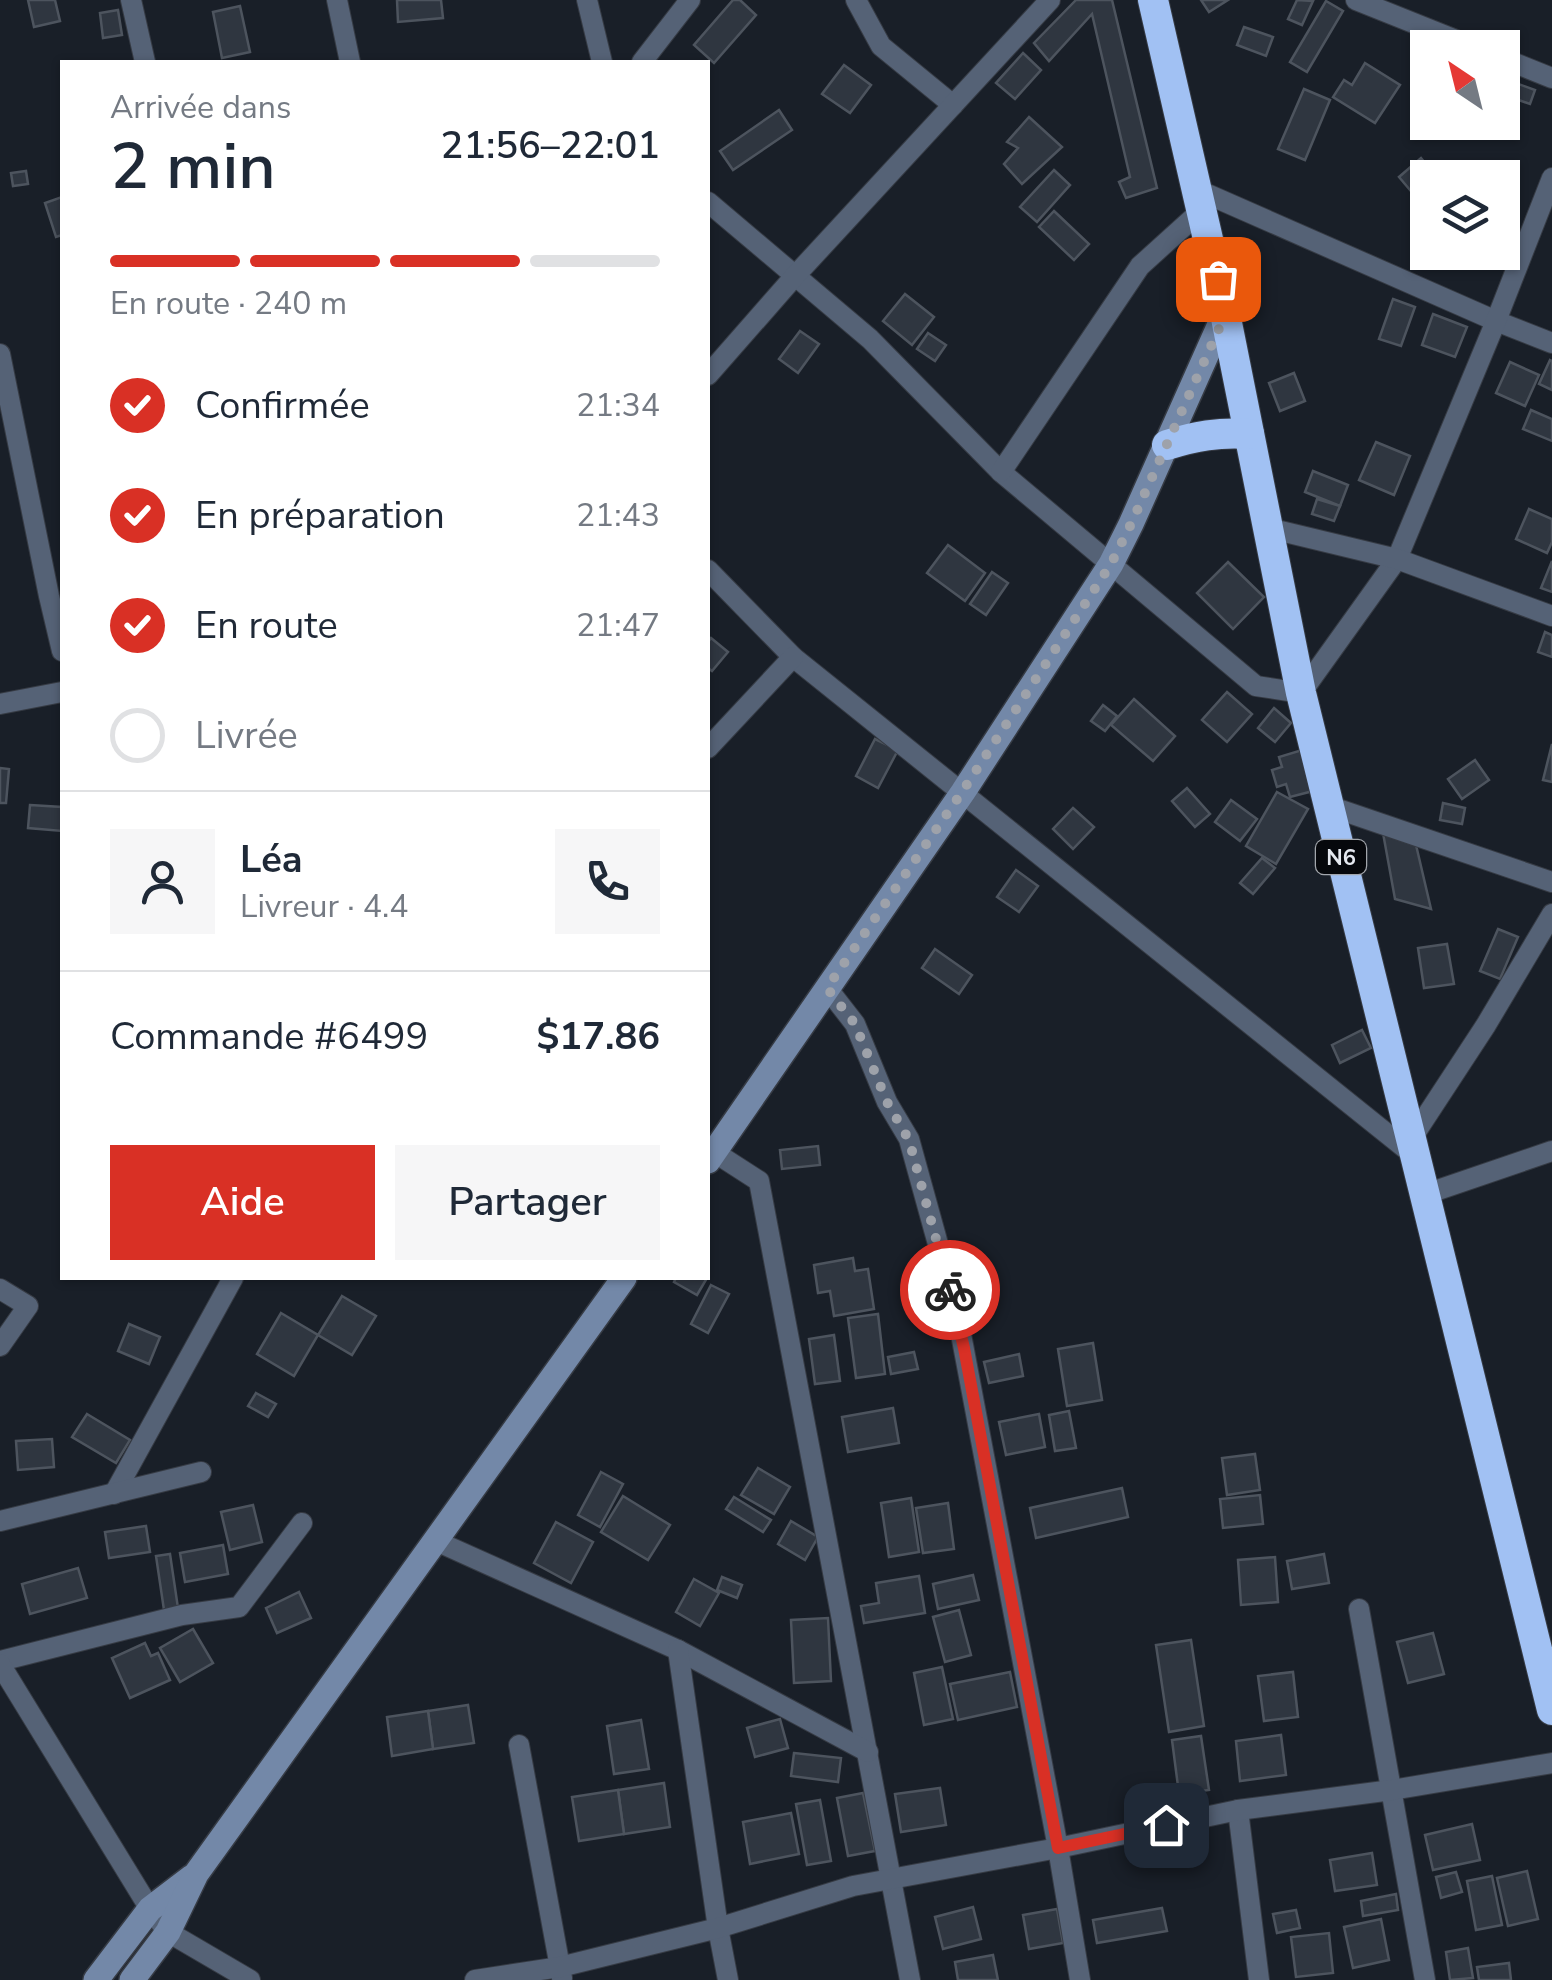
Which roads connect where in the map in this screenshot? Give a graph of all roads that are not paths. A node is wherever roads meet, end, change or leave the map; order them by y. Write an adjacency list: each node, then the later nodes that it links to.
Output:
1 (131, 0): 10 (street)
2 (336, 0): 11 (street)
3 (587, 0): 12 (street)
4 (690, 0): 13 (street)
5 (856, 0): 16 (street)
6 (1050, 0): 16 (street)
7 (1153, 0): 18 (highway, N6)
8 (1356, 0): 9 (street)
9 (1431, 30)
10 (145, 60)
11 (350, 60)
12 (602, 60)
13 (644, 60)
14 (1520, 65): 15 (street)
15 (1552, 78)
16 (952, 106): 20 (street)
17 (1552, 178): 22 (street)
18 (1200, 200): 21 (highway, N6); 22 (street); 28 (street)
19 (710, 204): 20 (street)
20 (794, 277): 25 (street); 28 (street)
21 (1226, 313): 26 (highway, N6); 27 (main road)
22 (1496, 321): 23 (street); 30 (street)
23 (1552, 343)
24 (1, 360): 34 (street)
25 (710, 373)
26 (1250, 434): 27 (highway); 29 (highway, N6)
27 (1166, 445): 31 (main road)
28 (1001, 472): 31 (street)
29 (1268, 528): 30 (street); 37 (highway, N6)
30 (1397, 558): 33 (street); 37 (street)
31 (1111, 564): 37 (street); 40 (main road)
32 (710, 572): 35 (street)
33 (1552, 616)
34 (60, 643)
35 (793, 656): 39 (street); 40 (street)
36 (60, 692): 38 (street)
37 (1302, 693): 41 (highway, N6)
38 (0, 704)
39 (710, 746)
40 (962, 792): 44 (main road); 45 (street)
41 (1328, 806): 42 (street); 45 (highway, N6)
42 (1552, 882)
43 (1552, 914): 45 (street)
44 (827, 988): 47 (main road); 67 (street)
45 (1414, 1148): 48 (highway, N6)
46 (1552, 1150): 48 (street)
47 (711, 1156): 63 (street)
48 (1426, 1194): 61 (highway, N6)
49 (233, 1280): 54 (street)
50 (623, 1280): 57 (main road)
51 (0, 1289): 52 (street)
52 (0, 1346)
53 (201, 1472): 54 (street)
54 (114, 1494): 55 (street)
55 (0, 1522)
56 (302, 1523): 60 (street)
57 (436, 1541): 59 (street); 68 (main road)
58 (1359, 1610): 65 (street)
59 (678, 1650): 63 (street); 71 (street)
60 (0, 1662): 70 (street)
61 (1552, 1710)
62 (519, 1745): 73 (street)
63 (868, 1752): 69 (street)
64 (1552, 1763): 65 (street)
65 (1392, 1790): 66 (street); 82 (street)
66 (1238, 1810): 67 (street); 81 (street)
67 (1058, 1848): 69 (street); 80 (street)
68 (196, 1874): 70 (main road); 72 (main road)
69 (892, 1879): 71 (street); 79 (street)
70 (150, 1910): 72 (street); 74 (main road)
71 (718, 1928): 73 (street); 78 (street)
72 (168, 1932): 75 (main road); 76 (street)
73 (561, 1973): 77 (street)
74 (96, 1980)
75 (132, 1980)
76 (250, 1980)
77 (474, 1980)
78 (728, 1980)
79 (910, 1980)
80 (1080, 1980)
81 (1259, 1980)
82 (1426, 1980)

